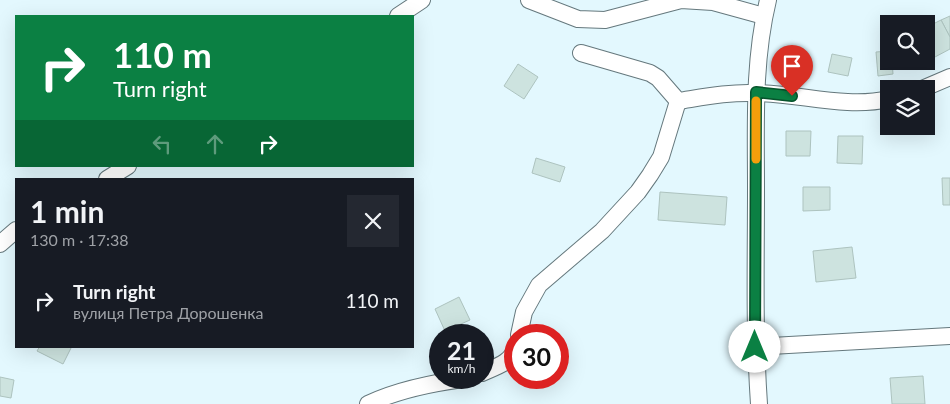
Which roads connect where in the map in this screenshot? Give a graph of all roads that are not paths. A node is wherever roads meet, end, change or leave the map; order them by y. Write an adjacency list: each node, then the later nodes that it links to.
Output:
1 (422, 0): 4 (street)
2 (529, 0): 3 (street)
3 (766, 8): 8 (street)
4 (400, 15)
5 (582, 53): 9 (street)
6 (950, 77): 7 (street)
7 (935, 83)
8 (756, 92): 9 (street); 10 (street); 17 (street)
9 (678, 101): 15 (street)
10 (880, 101)
11 (126, 167): 12 (street)
12 (109, 178)
13 (15, 231): 14 (street)
14 (0, 244)
15 (521, 324)
16 (950, 336): 17 (street)
17 (755, 347): 20 (street)
18 (429, 385): 19 (street)
19 (368, 404)
20 (759, 404)

